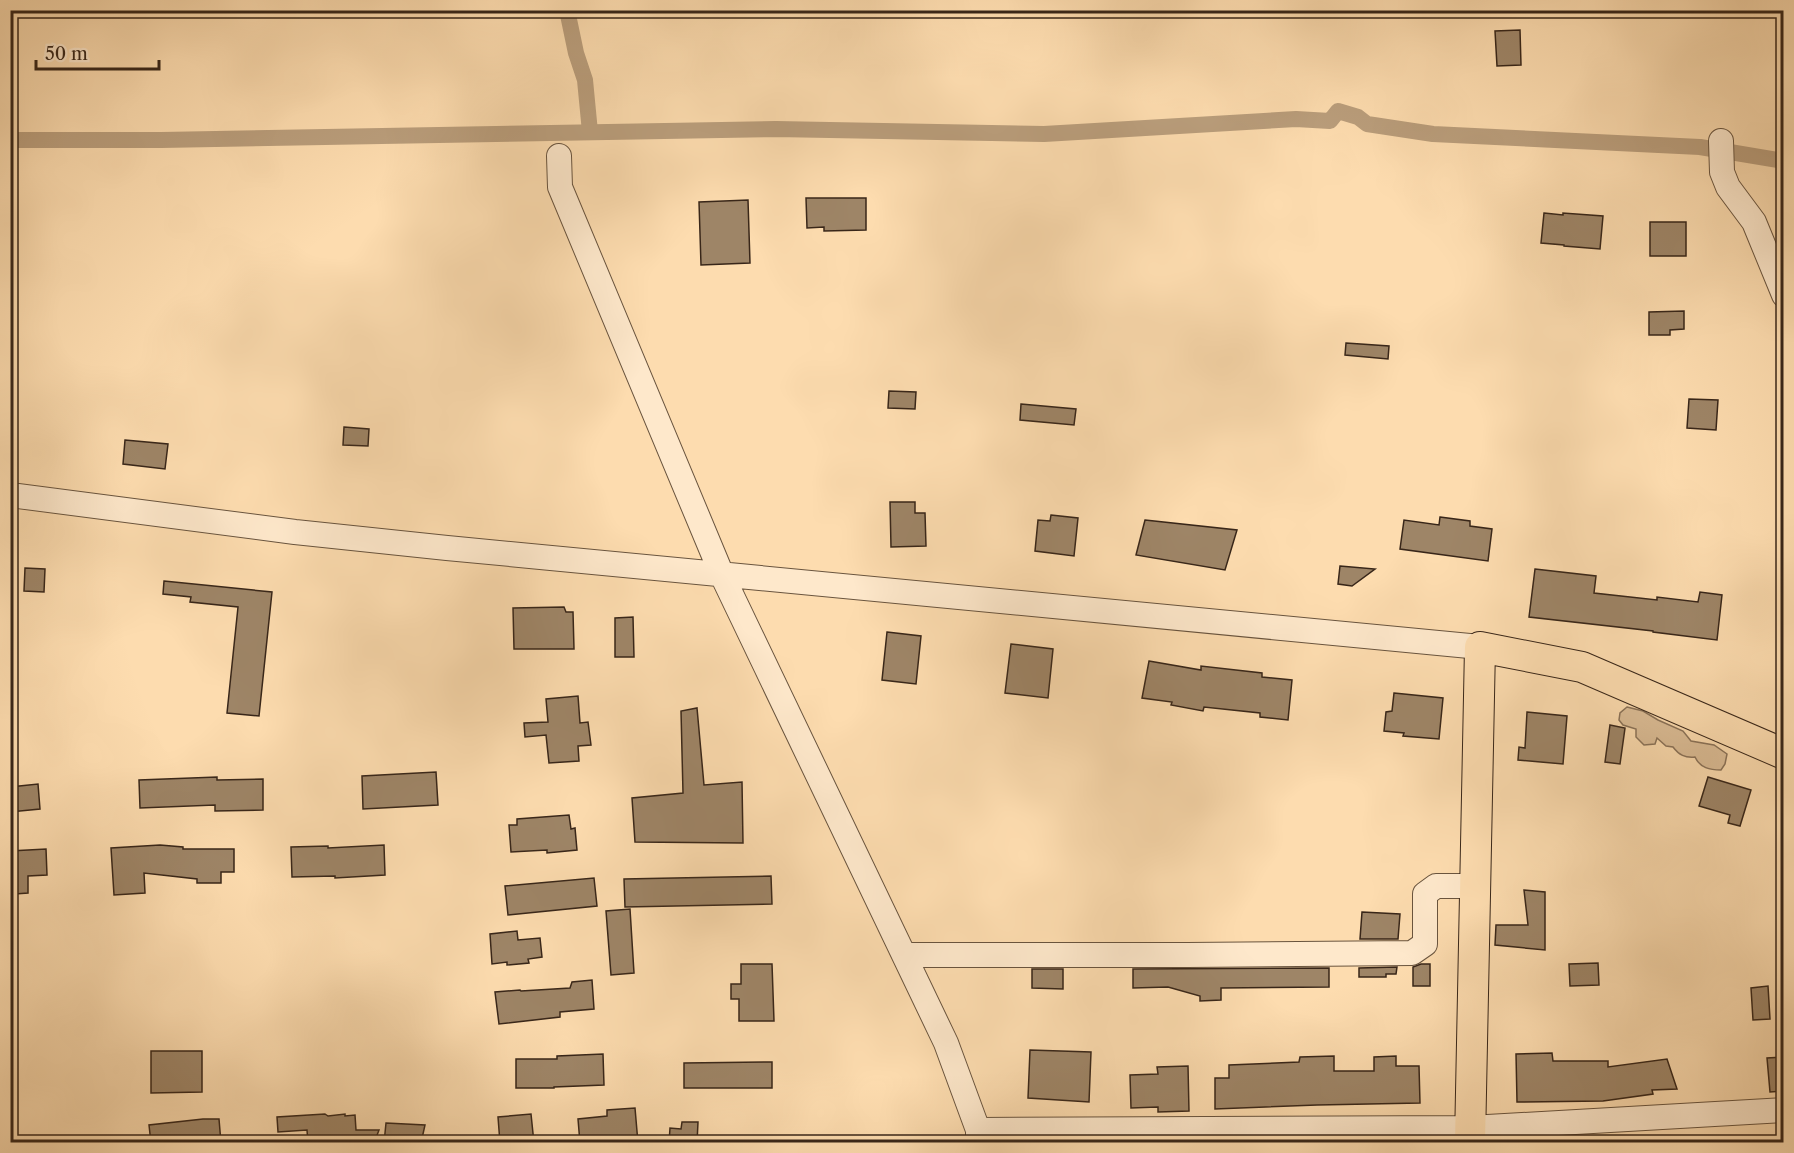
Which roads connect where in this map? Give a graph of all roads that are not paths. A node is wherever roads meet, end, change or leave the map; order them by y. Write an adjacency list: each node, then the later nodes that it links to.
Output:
1 (1721, 141): 3 (street)
2 (559, 156): 5 (street)
3 (1784, 295)
4 (10, 495): 5 (street)
5 (723, 575): 6 (street); 9 (street)
6 (1480, 647): 7 (main road); 8 (main road)
7 (1784, 754)
8 (1475, 886): 9 (street); 11 (main road)
9 (904, 955): 12 (street)
10 (1784, 1110): 11 (street)
11 (1470, 1135): 12 (street)
12 (978, 1136)

